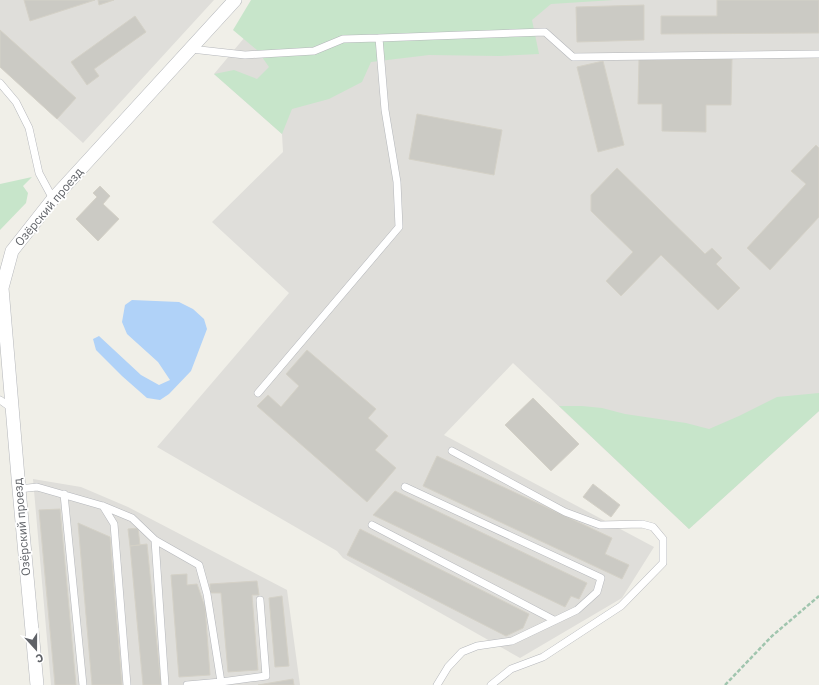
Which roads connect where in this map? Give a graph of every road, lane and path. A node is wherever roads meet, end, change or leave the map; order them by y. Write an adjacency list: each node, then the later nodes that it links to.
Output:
1 (235, 0): 3 (street, Озёрский проезд)
2 (380, 38): 3 (lane); 4 (lane); 8 (lane)
3 (191, 49): 6 (street, Озёрский проезд)
4 (819, 54)
5 (0, 82): 6 (lane)
6 (53, 199): 7 (street, Озёрский проезд)
7 (1, 288): 10 (street, Озёрский проезд)
8 (258, 393)
9 (0, 400): 10 (lane)
10 (13, 409): 13 (street, Озёрский проезд)
11 (452, 451): 28 (lane)
12 (405, 487): 20 (lane)
13 (18, 489): 14 (lane); 22 (street, Озёрский проезд)
14 (64, 494): 15 (lane); 23 (lane)
15 (103, 506): 17 (lane); 24 (lane)
16 (372, 525): 20 (lane)
17 (155, 540): 21 (lane); 25 (lane)
18 (819, 596): 29 (path)
19 (260, 600): 21 (lane)
20 (554, 620): 27 (lane)
21 (220, 682): 26 (lane)
22 (37, 685)
23 (84, 685)
24 (127, 685)
25 (165, 685)
26 (188, 685)
27 (437, 685)
28 (491, 685)
29 (725, 685)

